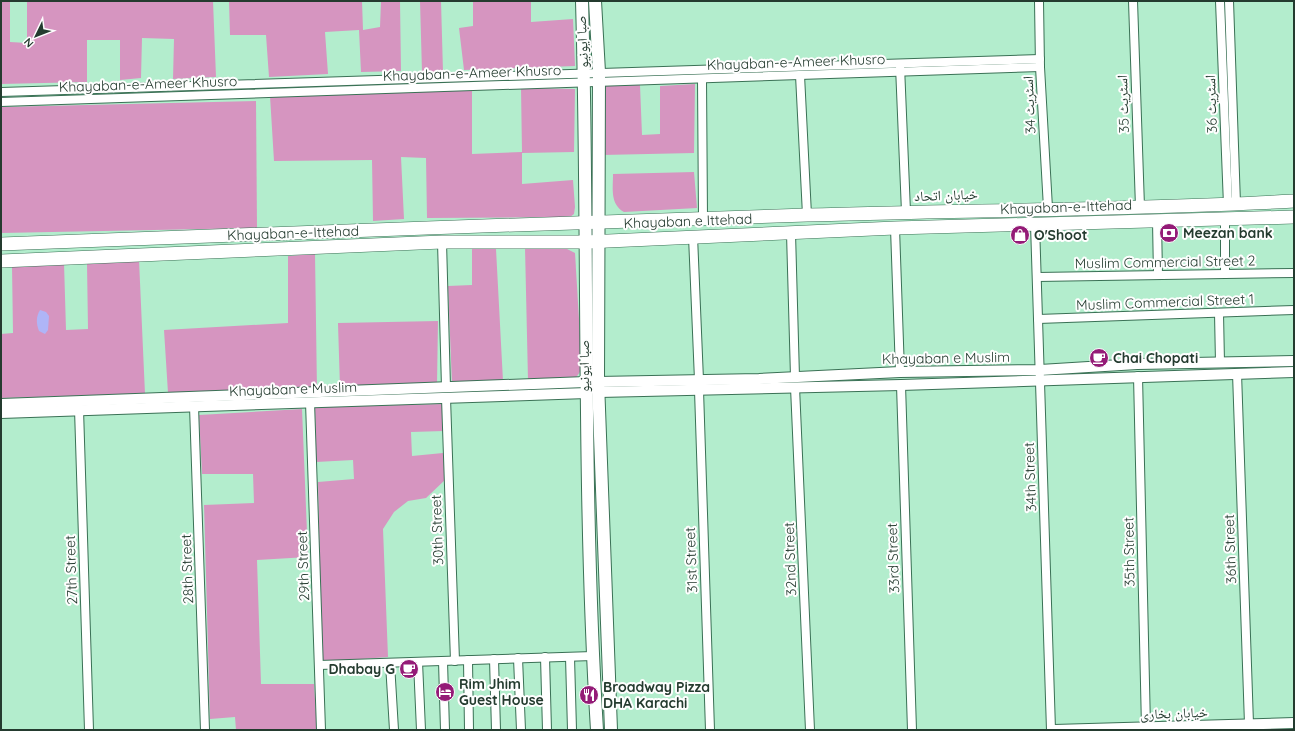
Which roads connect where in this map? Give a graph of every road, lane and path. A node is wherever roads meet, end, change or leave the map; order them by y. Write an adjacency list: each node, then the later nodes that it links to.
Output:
1 (582, 1): 13 (main road, صبا ایونیو)
2 (595, 1): 12 (main road, صبا ایونیو)
3 (1039, 1): 8 (street, اسٹریٹ 34)
4 (1133, 1): 20 (street, اسٹریٹ 35)
5 (1220, 1): 19 (street, اسٹریٹ 36)
6 (1229, 1): 19 (street, اسٹریٹ 36)
7 (858, 63): 9 (street, Khayaban-e-Ameer Khusro); 10 (street); 12 (street, Khayaban-e-Ameer Khusro)
8 (1040, 63): 9 (street, Khayaban-e-Ameer Khusro); 21 (street, اسٹریٹ 34)
9 (900, 67): 10 (street, Khayaban-e-Ameer Khusro); 22 (street)
10 (858, 73): 11 (street, Khayaban-e-Ameer Khusro)
11 (800, 75): 14 (street, Khayaban-e-Ameer Khusro); 23 (street)
12 (599, 77): 13 (street, Khayaban-e-Ameer Khusro); 14 (street, Khayaban-e-Ameer Khusro); 27 (main road, صبا ایونیو)
13 (585, 78): 15 (street, Khayaban-e-Ameer Khusro); 29 (main road, صبا ایونیو)
14 (702, 79): 25 (street)
15 (296, 87): 16 (street, Khayaban-e-Ameer Khusro); 17 (street, Khayaban-e-Ameer Khusro)
16 (1, 92)
17 (1, 102)
18 (1294, 202): 19 (main road, خیابان اتحاد)
19 (1232, 205): 20 (main road, خیابان اتحاد)
20 (1140, 206): 21 (main road, خیابان اتحاد)
21 (1048, 208): 22 (main road, خیابان اتحاد)
22 (906, 212): 23 (main road, خیابان اتحاد)
23 (807, 215): 25 (main road, خیابان اتحاد)
24 (1294, 217): 26 (main road, Khayaban-e-Ittehad)
25 (703, 219): 27 (main road, خیابان اتحاد)
26 (1225, 219): 28 (main road, Khayaban-e-Ittehad); 40 (street)
27 (599, 221): 29 (main road); 34 (main road, صبا ایونیو)
28 (1157, 221): 30 (main road, Khayaban-e-Ittehad); 41 (street)
29 (586, 222): 36 (main road, صبا ایونیو); 37 (main road, Khayaban-e-Ittehad)
30 (1035, 224): 31 (main road, Khayaban-e-Ittehad); 42 (street, 34th Street)
31 (895, 228): 32 (main road, Khayaban-e-Ittehad); 51 (street)
32 (791, 232): 33 (main road, Khayaban e Ittehad); 58 (street, 32nd Street)
33 (693, 236): 34 (main road, Khayaban e Ittehad); 60 (street, 31st Street)
34 (600, 241): 36 (main road, Khayaban e Ittehad); 64 (main road, صبا ایونیو)
35 (442, 242): 36 (main road, Khayaban-e-Ittehad); 38 (main road, Khayaban-e-Ittehad); 63 (street)
36 (586, 242): 64 (main road, صبا ایونیو)
37 (1, 244)
38 (1, 261)
39 (1294, 273): 40 (street, Muslim Commercial Street 2)
40 (1225, 274): 41 (street, Muslim Commercial Street 2)
41 (1158, 275): 42 (street, Muslim Commercial Street 2)
42 (1037, 277): 45 (street, 34th Street)
43 (1294, 310): 44 (street, Muslim Commercial Street 1)
44 (1220, 313): 45 (street, Muslim Commercial Street 1); 47 (street)
45 (1038, 319): 49 (street, 34th Street)
46 (1293, 361): 47 (street, Khayaban e Muslim); 52 (street)
47 (1220, 363): 48 (street, Khayaban e Muslim)
48 (1177, 364): 49 (street, Khayaban e Muslim); 55 (street)
49 (1040, 370): 50 (street, Khayaban e Muslim); 57 (street, 34th Street)
50 (964, 371): 51 (street, Khayaban e Muslim); 59 (street)
51 (900, 372): 54 (street, Khayaban e Muslim)
52 (1294, 372): 53 (street, Khayaban e Muslim)
53 (1237, 373): 55 (street, Khayaban e Muslim); 87 (street, 36th Street)
54 (848, 375): 58 (street, Khayaban e Muslim); 62 (street)
55 (1178, 375): 56 (street, Khayaban e Muslim)
56 (1138, 376): 57 (street, Khayaban e Muslim); 88 (street, 35th Street)
57 (1040, 381): 59 (street, Khayaban e Muslim); 106 (street, 34th Street)
58 (795, 382): 60 (street, Khayaban e Muslim); 62 (street, Khayaban e Muslim); 104 (street, 32nd Street)
59 (964, 383): 61 (street, Khayaban e Muslim)
60 (699, 385): 64 (street, Khayaban e Muslim); 103 (street, 31st Street)
61 (901, 385): 62 (street, Khayaban e Muslim); 105 (street, 33rd Street)
62 (848, 386)
63 (446, 387): 64 (street, Khayaban e Muslim); 65 (street, Khayaban e Muslim)
64 (593, 387): 66 (street, Khayaban e Muslim); 76 (main road, صبا ایونیو); 102 (main road, صبا ایونیو)
65 (369, 395): 66 (street, Khayaban e Muslim); 67 (street, Khayaban e Muslim); 68 (street, Khayaban e Muslim)
66 (446, 398): 82 (street, 30th Street)
67 (241, 400): 68 (street, Khayaban e Muslim); 69 (street, Khayaban e Muslim); 71 (street, Khayaban e Muslim)
68 (310, 402): 85 (street, 29th Street)
69 (153, 403): 71 (street, Khayaban e Muslim); 72 (street, Khayaban e Muslim); 73 (street, Khayaban e Muslim)
70 (1, 404): 72 (street, Khayaban e Muslim)
71 (194, 406): 91 (street, 28th Street)
72 (29, 407): 73 (street, Khayaban e Muslim); 74 (street, Khayaban e Muslim)
73 (79, 409): 90 (street, 27th Street)
74 (1, 413)
75 (570, 656): 76 (street); 77 (street); 100 (street)
76 (593, 656): 101 (main road, صبا ایونیو)
77 (545, 657): 78 (street); 99 (street)
78 (518, 658): 79 (street); 98 (street)
79 (494, 659): 80 (street); 97 (street)
80 (468, 660): 82 (street); 96 (street)
81 (443, 661): 82 (street); 83 (street); 95 (street)
82 (455, 661)
83 (418, 662): 84 (street); 94 (street)
84 (390, 663): 85 (street); 93 (street)
85 (319, 665): 92 (street, 29th Street)
86 (1294, 723): 87 (street, خیابان بخاری)
87 (1249, 724): 88 (street, خیابان بخاری)
88 (1146, 727): 89 (street, خیابان بخاری)
89 (1095, 729): 107 (street, خیابان بخاری)
90 (89, 730)
91 (205, 730)
92 (321, 730)
93 (394, 730)
94 (421, 730)
95 (445, 730)
96 (469, 730)
97 (496, 730)
98 (521, 730)
99 (547, 730)
100 (572, 730)
101 (598, 730)
102 (611, 730)
103 (710, 730)
104 (810, 730)
105 (912, 730)
106 (1051, 730)
107 (1054, 730)

